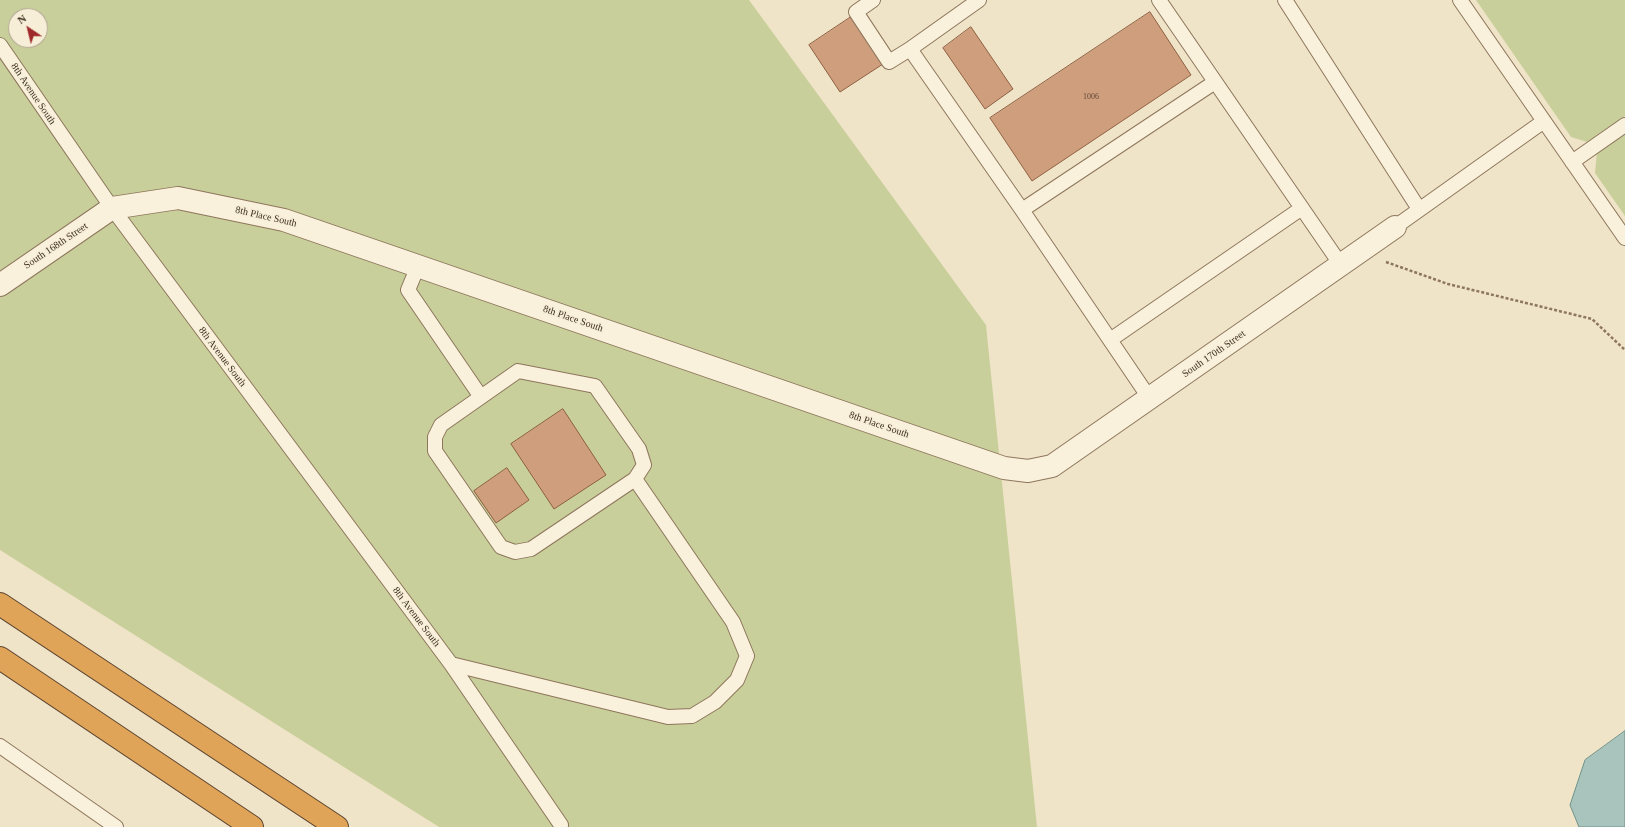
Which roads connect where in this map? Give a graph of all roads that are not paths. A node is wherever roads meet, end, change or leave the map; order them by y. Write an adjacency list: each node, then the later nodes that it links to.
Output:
1 (873, 0): 7 (lane)
2 (979, 0): 7 (lane)
3 (1159, 0): 8 (lane)
4 (1285, 0): 14 (lane)
5 (1460, 0): 9 (lane)
6 (0, 45): 12 (lane, 8th Avenue South)
7 (910, 49): 15 (lane)
8 (1215, 82): 13 (lane); 15 (lane)
9 (1544, 121): 11 (lane); 14 (lane)
10 (1625, 125): 11 (lane)
11 (1572, 162): 17 (lane)
12 (112, 208): 19 (street, 8th Place South); 20 (street, South 168th Street); 28 (lane, 8th Avenue South)
13 (1302, 208): 18 (lane); 21 (lane)
14 (1419, 209): 16 (lane)
15 (1022, 210): 21 (lane)
16 (1395, 227): 18 (street, South 170th Street)
17 (1625, 238)
18 (1341, 265): 23 (street, South 170th Street)
19 (418, 266): 22 (lane); 24 (street, 8th Place South)
20 (0, 285)
21 (1110, 340): 23 (lane)
22 (481, 397): 25 (lane); 25 (lane)
23 (1150, 399): 24 (street, South 170th Street)
24 (1028, 471)
25 (635, 479): 28 (lane)
26 (0, 604): 33 (highway)
27 (0, 658): 32 (highway)
28 (451, 664): 30 (lane, 8th Avenue South)
29 (0, 746): 31 (lane)
30 (561, 825)
31 (116, 827)
32 (252, 827)
33 (337, 827)

